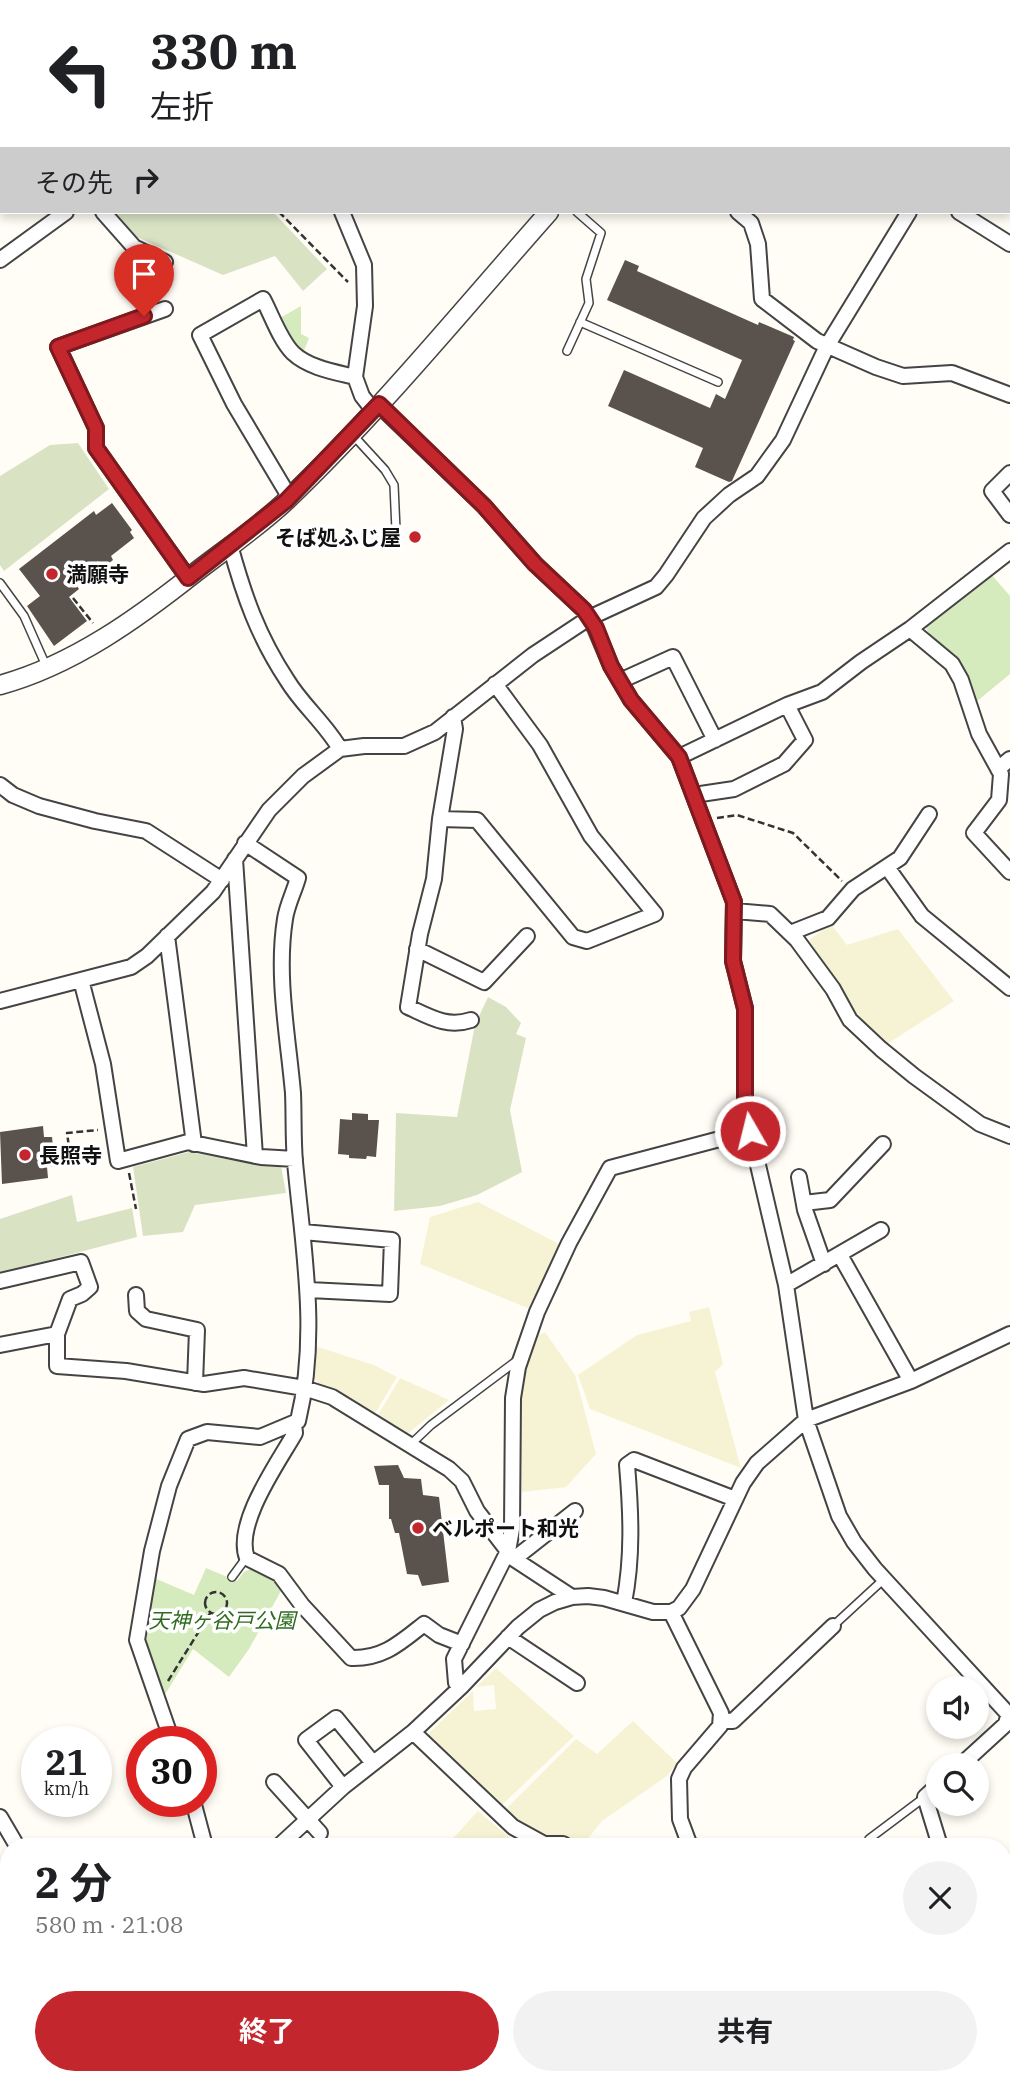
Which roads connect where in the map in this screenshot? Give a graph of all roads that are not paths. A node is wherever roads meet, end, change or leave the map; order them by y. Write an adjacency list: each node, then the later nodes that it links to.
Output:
1 (63, 214): 10 (street)
2 (105, 214): 11 (street)
3 (343, 214): 16 (street)
4 (547, 214): 19 (street)
5 (579, 214): 13 (lane)
6 (740, 214): 14 (street)
7 (908, 214): 14 (street)
8 (962, 214): 9 (street)
9 (1010, 244)
10 (0, 260)
11 (165, 262)
12 (165, 309): 27 (street)
13 (580, 322): 15 (lane); 17 (lane)
14 (827, 346): 18 (street); 29 (street)
15 (567, 351)
16 (355, 377): 19 (street); 22 (street)
17 (718, 382)
18 (1010, 395)
19 (376, 407): 20 (street); 29 (street)
20 (351, 434): 22 (street); 24 (lane)
21 (1010, 473): 23 (street)
22 (290, 498): 25 (street)
23 (1010, 515)
24 (396, 530)
25 (230, 545): 27 (street); 38 (street)
26 (1010, 551): 30 (street)
27 (188, 578): 31 (street)
28 (0, 583): 31 (lane)
29 (589, 618): 32 (street); 33 (street)
30 (911, 629): 35 (street); 40 (street)
31 (47, 669): 34 (street)
32 (620, 681): 37 (street); 39 (street)
33 (495, 684): 36 (street); 44 (street)
34 (0, 685)
35 (787, 705): 37 (street); 42 (street)
36 (453, 718): 38 (street); 44 (street)
37 (715, 740): 39 (street)
38 (340, 749): 45 (street)
39 (679, 757): 42 (street)
40 (1004, 764): 48 (street)
41 (0, 785): 49 (street)
42 (694, 795): 50 (street)
43 (929, 814): 47 (street)
44 (440, 819): 54 (street)
45 (245, 843): 46 (street); 64 (street)
46 (235, 859): 49 (street); 63 (street)
47 (887, 867): 51 (street); 56 (street)
48 (1010, 872)
49 (222, 880): 52 (street)
50 (735, 911): 51 (street); 59 (street)
51 (790, 933): 60 (street)
52 (167, 936): 55 (street); 61 (street)
53 (527, 936): 54 (street)
54 (418, 949): 58 (street)
55 (81, 980): 57 (street); 61 (street)
56 (1010, 988)
57 (0, 1001)
58 (471, 1020)
59 (750, 1131): 72 (street); 78 (street)
60 (1010, 1136)
61 (194, 1144): 63 (street)
62 (883, 1144): 66 (street)
63 (255, 1156): 64 (street)
64 (295, 1159): 68 (street)
65 (799, 1177): 66 (street)
66 (804, 1203): 70 (street)
67 (881, 1230): 69 (street)
68 (303, 1233): 73 (street); 73 (street)
69 (840, 1255): 70 (street); 79 (street)
70 (824, 1264): 72 (street)
71 (0, 1281): 75 (street)
72 (786, 1285): 82 (street)
73 (309, 1290): 81 (street)
74 (136, 1294): 80 (street)
75 (57, 1334): 77 (street); 80 (street)
76 (1010, 1334): 79 (street)
77 (0, 1345)
78 (522, 1356): 84 (lane); 87 (street)
79 (911, 1381): 82 (street)
80 (195, 1383): 81 (street)
81 (304, 1388): 83 (street); 84 (street)
82 (806, 1420): 85 (street); 90 (street)
83 (294, 1423): 88 (street); 101 (street)
84 (410, 1445): 87 (street)
85 (735, 1499): 92 (street); 93 (street)
86 (575, 1511): 87 (street)
87 (511, 1555): 91 (street); 96 (street)
88 (247, 1558): 89 (lane); 96 (street)
89 (232, 1577)
90 (884, 1579): 94 (lane); 99 (street)
91 (572, 1597): 92 (street); 95 (street)
92 (624, 1604): 93 (street)
93 (671, 1612): 100 (street)
94 (833, 1626): 100 (street)
95 (508, 1637): 97 (street); 98 (street)
96 (462, 1644): 98 (street)
97 (577, 1684)
98 (461, 1687): 102 (street)
99 (1009, 1716): 103 (street)
100 (721, 1720): 116 (street)
101 (167, 1726)
102 (413, 1732): 104 (street); 115 (street)
103 (974, 1753)
104 (373, 1763): 106 (street); 106 (street)
105 (274, 1782): 110 (street)
106 (342, 1787): 110 (street)
107 (925, 1797): 117 (lane); 118 (street)
108 (197, 1817): 113 (street)
109 (0, 1818): 112 (street)
110 (308, 1819): 111 (street); 114 (street)
111 (320, 1833)
112 (12, 1838)
113 (203, 1838)
114 (287, 1838)
115 (534, 1838)
116 (687, 1838)
117 (870, 1838)
118 (938, 1838)

